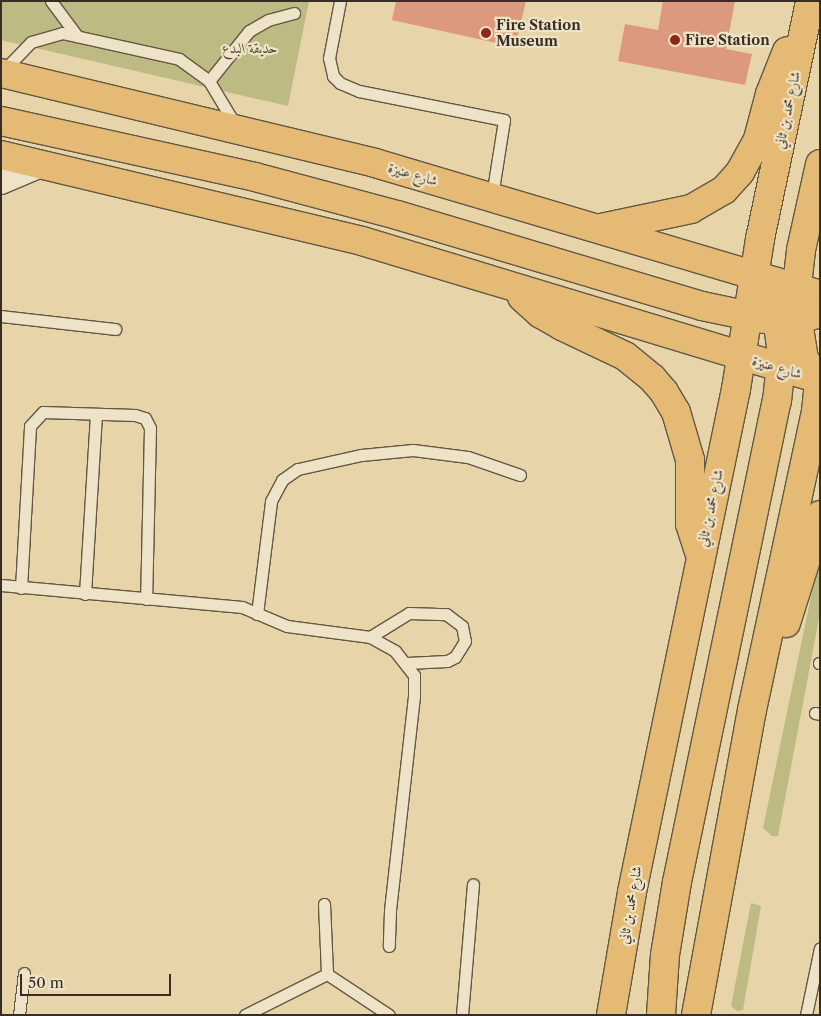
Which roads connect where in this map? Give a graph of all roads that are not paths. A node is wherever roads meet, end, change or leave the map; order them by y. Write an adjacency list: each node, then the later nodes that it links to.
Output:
1 (51, 1): 5 (lane)
2 (340, 1): 14 (lane)
3 (809, 11): 15 (main road); 16 (main road, شارع محمد بن ثاني)
4 (294, 13): 7 (lane)
5 (77, 36): 6 (lane); 7 (lane)
6 (1, 73): 9 (main road, شارع عنيزة)
7 (209, 81): 9 (lane)
8 (1, 121): 20 (main road)
9 (237, 128): 14 (main road, شارع عنيزة)
10 (1, 155): 12 (main road, شارع عنيزة)
11 (820, 164): 18 (main road)
12 (41, 165): 13 (street); 17 (main road, شارع عنيزة)
13 (1, 182)
14 (492, 196): 15 (main road, شارع عنيزة)
15 (601, 228): 16 (main road, شارع عنيزة)
16 (756, 276): 18 (main road, شارع عنيزة); 20 (main road, شارع محمد بن ثاني); 22 (main road)
17 (516, 290): 23 (main road, شارع عنيزة); 29 (main road)
18 (808, 291): 22 (main road)
19 (1, 316): 21 (lane)
20 (748, 316): 22 (main road); 23 (main road, شارع محمد بن ثاني)
21 (115, 328)
22 (799, 328): 23 (main road); 24 (main road); 25 (main road)
23 (740, 356): 24 (main road, شارع عنيزة); 29 (main road, شارع محمد بن ثاني)
24 (780, 368): 25 (main road, شارع عنيزة); 49 (main road)
25 (819, 377): 37 (main road)
26 (96, 414): 31 (lane); 32 (lane); 33 (lane)
27 (520, 475): 34 (lane)
28 (820, 515): 37 (main road)
29 (700, 554): 48 (main road, شارع محمد بن ثاني)
30 (1, 585): 31 (lane)
31 (21, 588): 32 (lane)
32 (85, 594): 33 (lane)
33 (146, 599): 34 (lane)
34 (257, 614): 35 (lane)
35 (370, 637): 36 (lane); 36 (lane)
36 (407, 663): 40 (lane)
37 (752, 710): 50 (main road)
38 (472, 884): 47 (lane)
39 (324, 904): 43 (lane)
40 (389, 946)
41 (820, 948): 51 (lane)
42 (24, 973): 44 (lane)
43 (328, 974): 45 (lane); 46 (lane)
44 (19, 1015)
45 (245, 1015)
46 (389, 1015)
47 (462, 1015)
48 (611, 1015)
49 (661, 1015)
50 (696, 1015)
51 (806, 1015)

